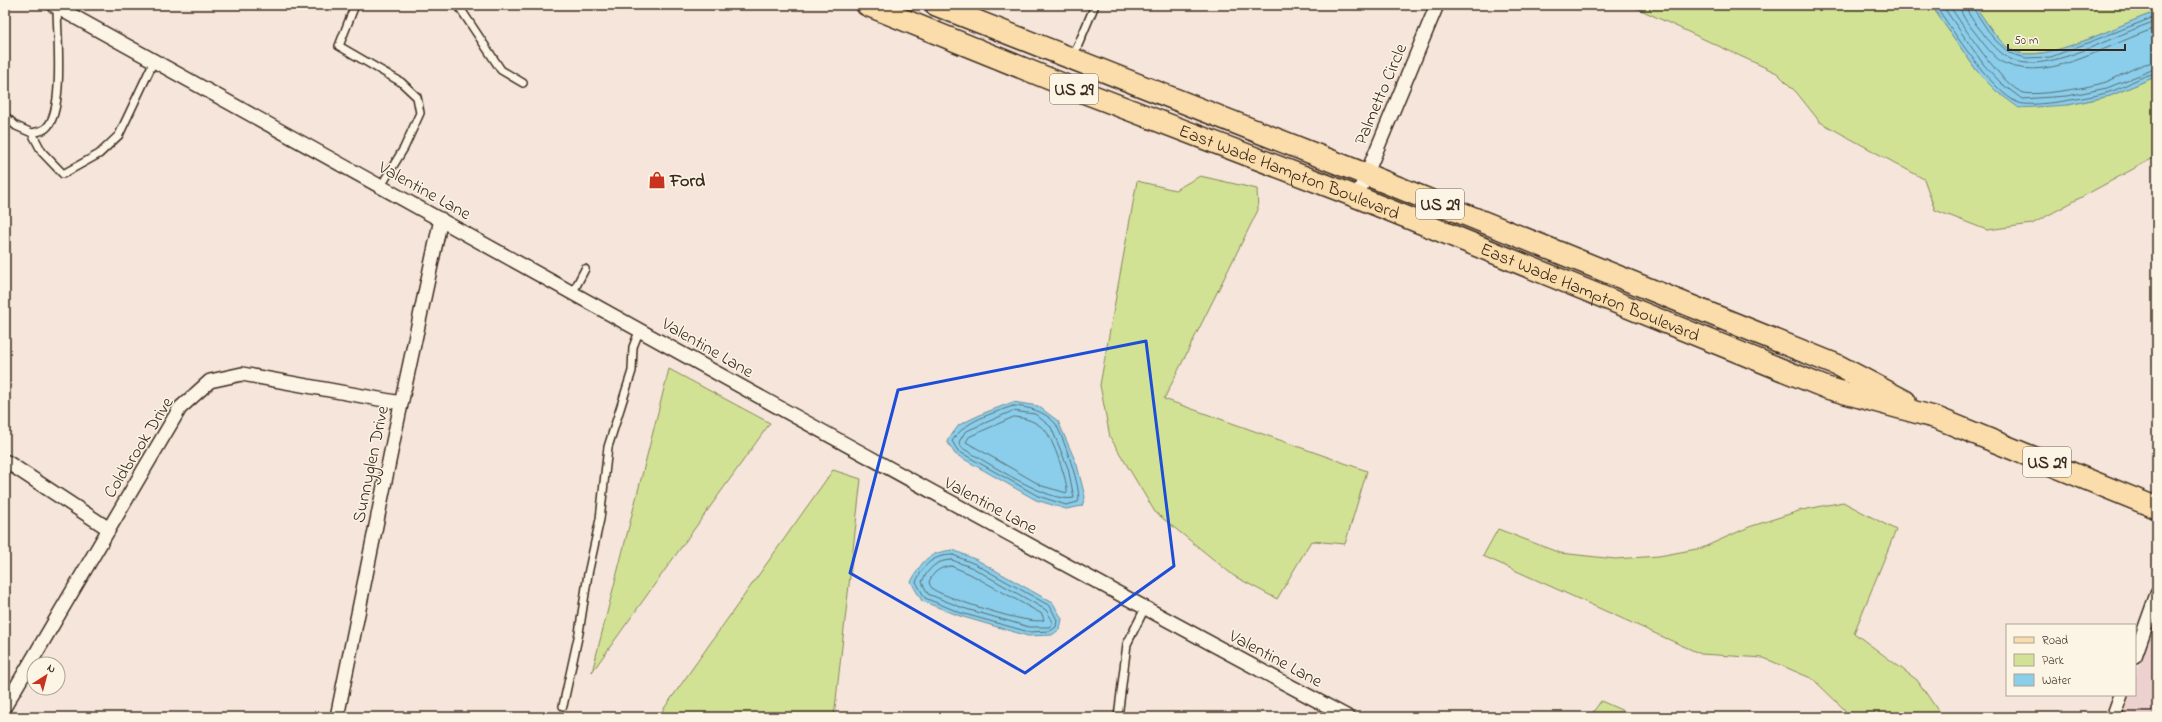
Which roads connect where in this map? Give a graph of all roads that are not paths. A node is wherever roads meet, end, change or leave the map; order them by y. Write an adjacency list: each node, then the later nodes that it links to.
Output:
1 (355, 5): 14 (lane)
2 (458, 5): 10 (lane)
3 (867, 5): 15 (main road, East Wade Hampton Boulevard / US 29)
4 (936, 5): 8 (main road, East Wade Hampton Boulevard / US 29)
5 (1094, 5): 8 (lane)
6 (1437, 5): 13 (street, Palmetto Circle)
7 (55, 6): 9 (street, Valentine Lane); 12 (lane)
8 (1072, 59): 13 (main road, East Wade Hampton Boulevard / US 29)
9 (154, 61): 12 (lane); 14 (street, Valentine Lane)
10 (523, 83)
11 (5, 116): 12 (lane)
12 (32, 133)
13 (1366, 174): 15 (street, Palmetto Circle); 16 (main road, East Wade Hampton Boulevard / US 29)
14 (381, 186): 17 (street, Valentine Lane)
15 (1357, 197): 18 (main road, East Wade Hampton Boulevard / US 29)
16 (1435, 202): 18 (main road); 19 (main road, East Wade Hampton Boulevard / US 29)
17 (441, 219): 22 (street, Valentine Lane); 26 (street, Sunnyglen Drive)
18 (1425, 225): 21 (main road, East Wade Hampton Boulevard / US 29)
19 (1544, 246): 21 (main road); 23 (main road, East Wade Hampton Boulevard / US 29)
20 (585, 269): 22 (lane)
21 (1534, 269): 25 (main road, East Wade Hampton Boulevard / US 29)
22 (573, 292): 24 (street, Valentine Lane)
23 (1725, 319): 25 (main road); 27 (main road, East Wade Hampton Boulevard / US 29)
24 (640, 329): 32 (street, Valentine Lane); 36 (lane)
25 (1714, 343): 27 (main road, East Wade Hampton Boulevard / US 29)
26 (401, 403): 30 (street, Coldbrook Drive); 37 (street, Sunnyglen Drive)
27 (1937, 418): 29 (main road, East Wade Hampton Boulevard / US 29)
28 (7, 462): 30 (street)
29 (2157, 508)
30 (109, 529): 35 (street, Coldbrook Drive)
31 (2157, 594): 33 (street)
32 (1144, 608): 38 (lane); 39 (street, Valentine Lane)
33 (2136, 653)
34 (2121, 696): 40 (street)
35 (5, 706)
36 (563, 706)
37 (337, 717)
38 (1118, 717)
39 (1348, 717)
40 (2113, 717)

